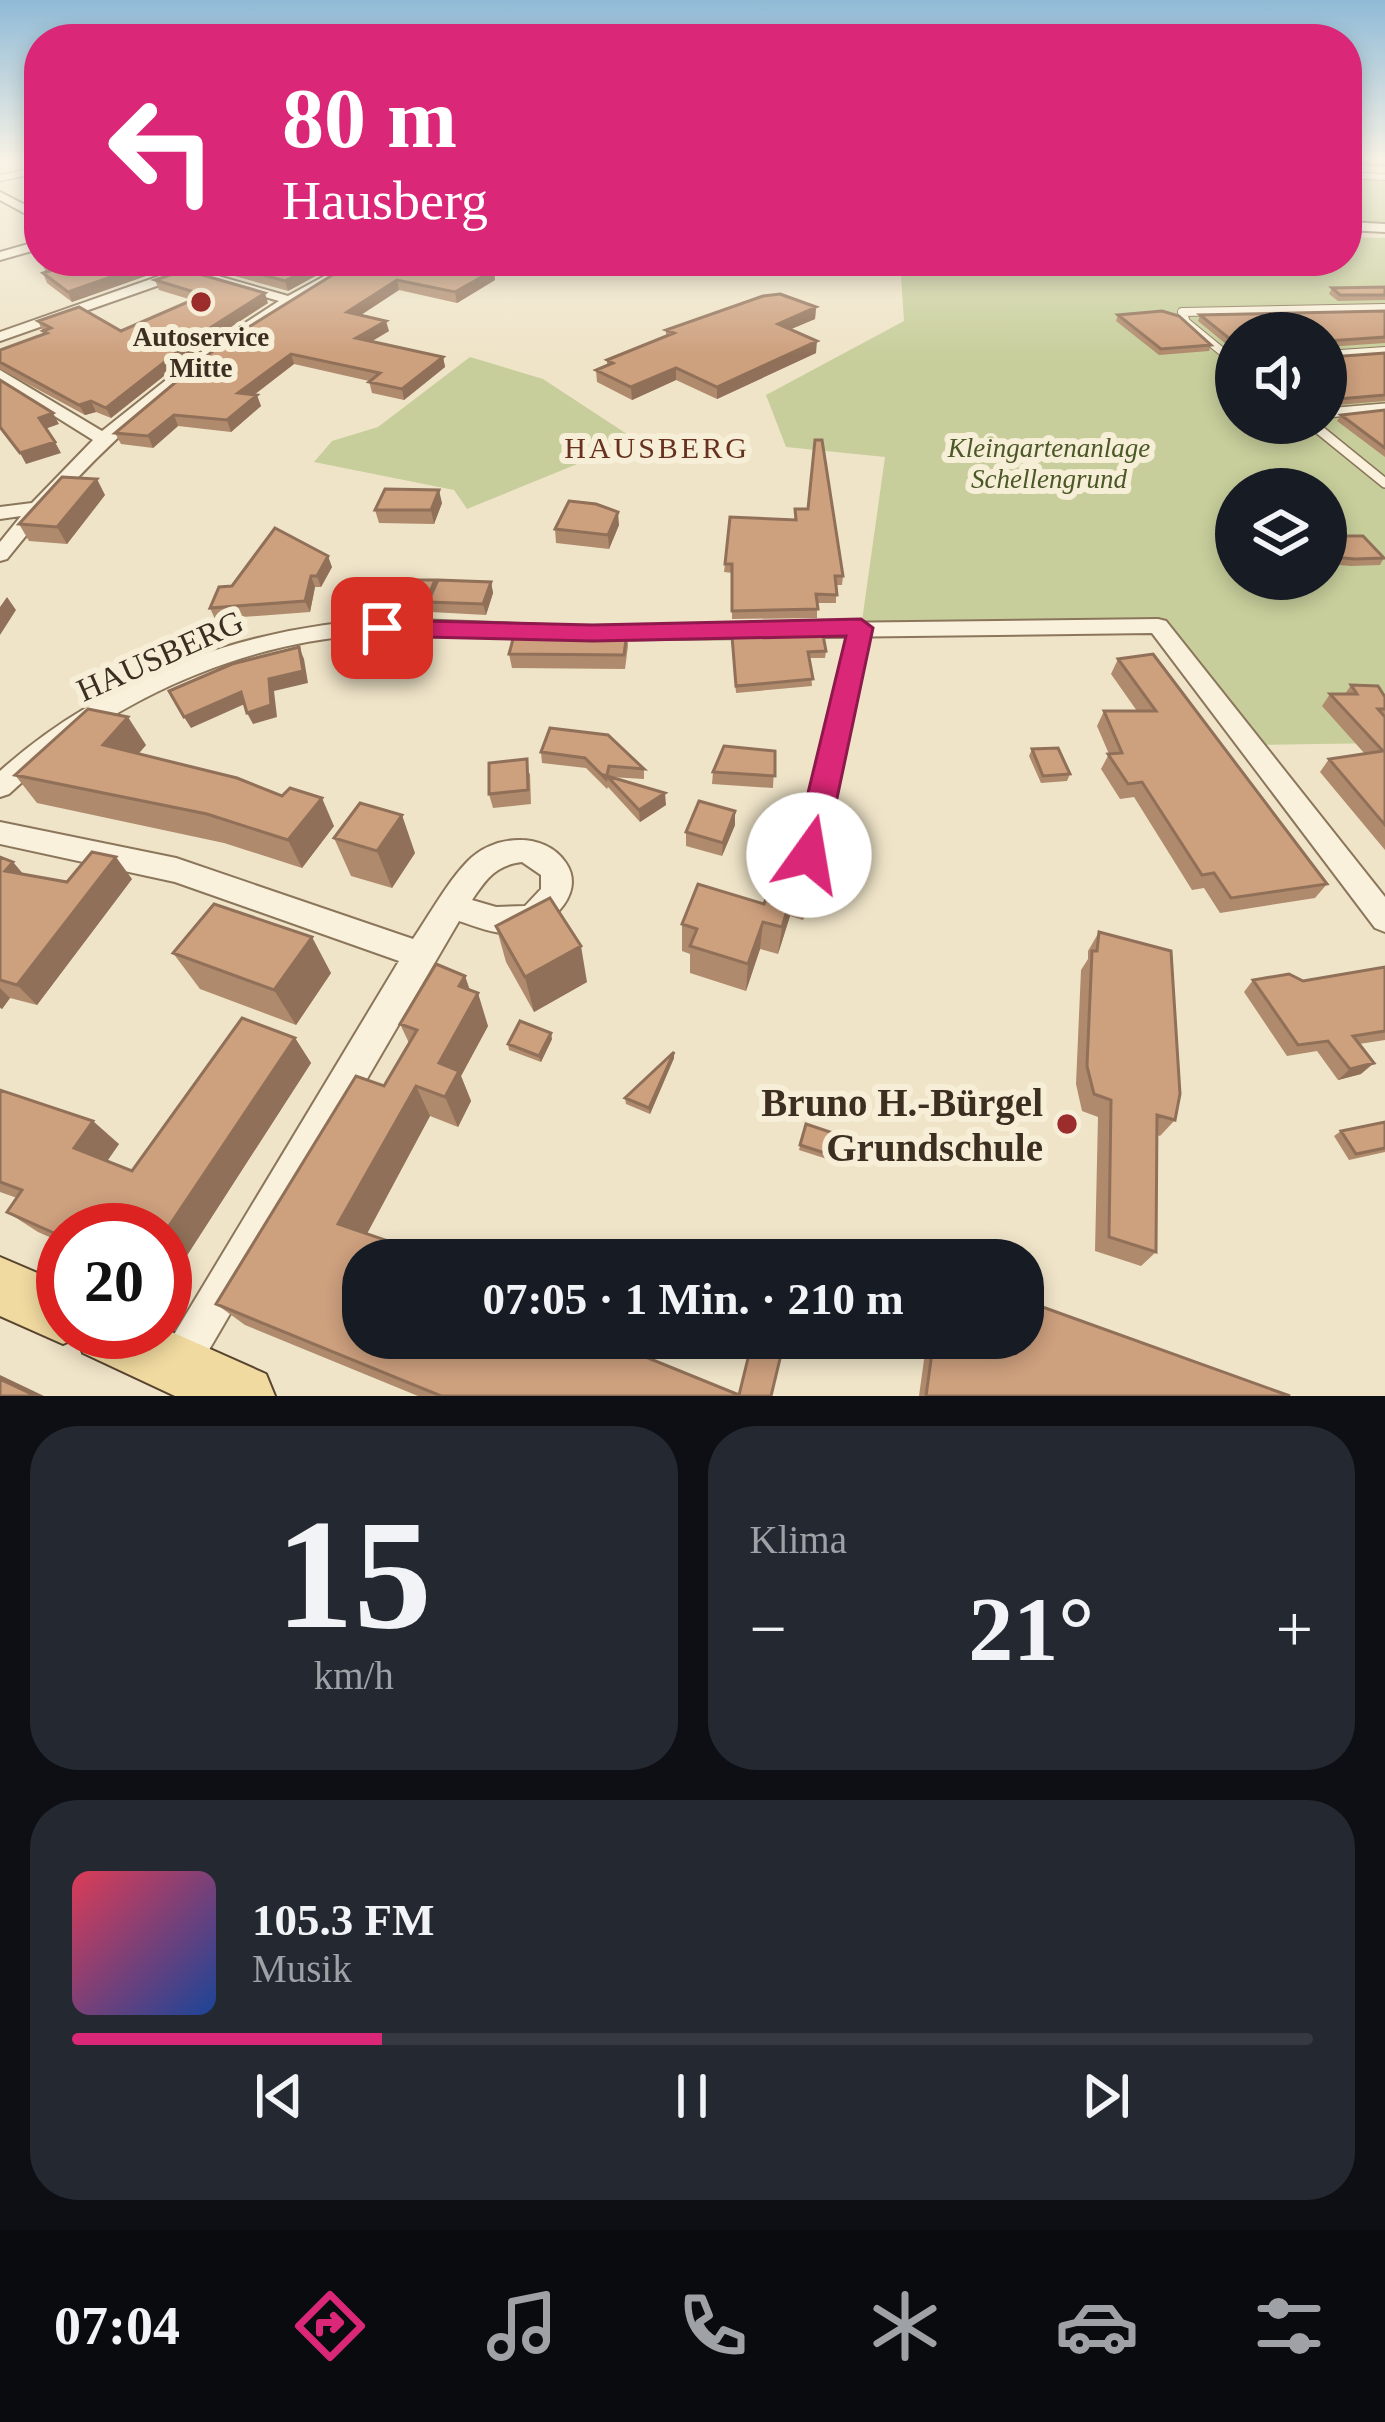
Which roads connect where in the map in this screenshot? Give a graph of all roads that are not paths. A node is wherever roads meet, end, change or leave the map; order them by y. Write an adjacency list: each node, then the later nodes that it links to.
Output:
1 (174, 276): 6 (street)
2 (205, 276): 4 (street)
3 (334, 276): 4 (street)
4 (289, 300): 13 (street)
5 (1385, 308): 7 (lane)
6 (0, 337)
7 (1215, 346)
8 (1385, 351): 9 (lane)
9 (1347, 354)
10 (0, 375): 13 (street)
11 (1385, 408): 12 (lane)
12 (1347, 411)
13 (103, 437): 16 (street)
14 (1338, 444): 15 (lane)
15 (1384, 480)
16 (35, 508): 17 (street); 18 (street)
17 (0, 513)
18 (0, 555)
19 (861, 628): 20 (street, HAUSBERG); 22 (lane); 24 (street, HAUSBERG)
20 (0, 787)
21 (0, 833): 25 (street)
22 (809, 855)
23 (453, 907): 25 (street)
24 (1385, 919)
25 (419, 955): 29 (street)
26 (0, 1286): 27 (main road)
27 (36, 1302)
28 (165, 1359): 29 (main road)
29 (178, 1365): 30 (main road)
30 (244, 1396)

